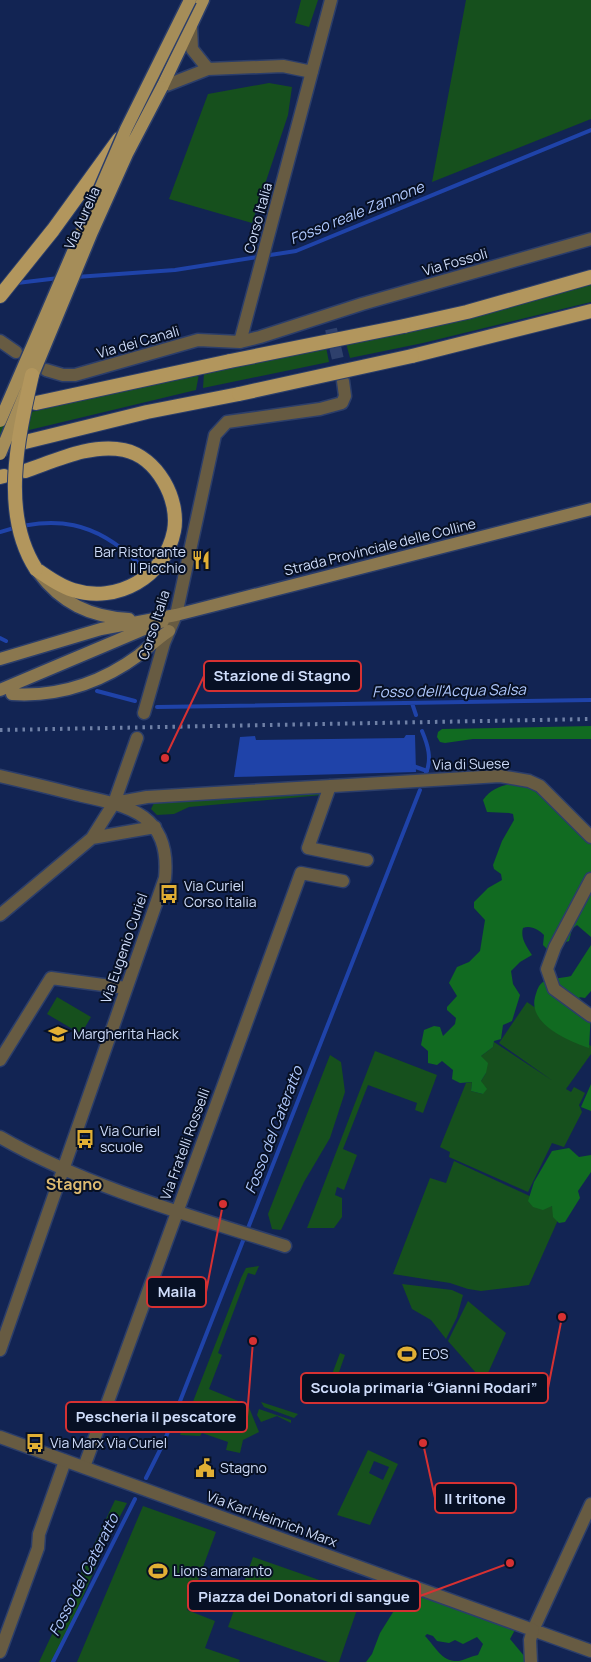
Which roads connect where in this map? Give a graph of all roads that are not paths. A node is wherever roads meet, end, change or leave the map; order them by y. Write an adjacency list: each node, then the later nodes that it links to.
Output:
1 (190, 0): 8 (main road, Via Aurelia, bridge)
2 (203, 0): 4 (main road, Via Aurelia)
3 (331, 0): 6 (street, Corso Italia)
4 (191, 26): 5 (street); 7 (main road, Via Aurelia)
5 (208, 69): 6 (street); 7 (street)
6 (312, 72): 14 (street, Corso Italia)
7 (162, 87): 17 (main road, Via Aurelia, bridge)
8 (126, 128): 11 (highway, bridge); 20 (main road, Via Aurelia, bridge)
9 (591, 239): 14 (street, Via Fossoli)
10 (591, 277): 19 (highway, bridge)
11 (0, 296)
12 (591, 311): 21 (highway, bridge)
13 (0, 341): 15 (street)
14 (240, 342): 16 (street, Via dei Canali)
15 (16, 352)
16 (46, 370)
17 (32, 375): 22 (main road, Via Aurelia, bridge); 25 (highway, bridge)
18 (344, 381): 26 (street, Corso Italia)
19 (36, 403)
20 (0, 421)
21 (25, 442)
22 (0, 454)
23 (25, 471): 25 (highway)
24 (591, 509): 26 (main road, Strada Provinciale delle Colline)
25 (36, 570): 27 (main road)
26 (176, 615): 27 (main road); 28 (street, Corso Italia); 30 (main road)
27 (142, 620): 29 (main road)
28 (169, 631): 30 (main road); 31 (street, Corso Italia)
29 (0, 659)
30 (6, 692)
31 (144, 713)
32 (137, 738): 35 (street)
33 (0, 776): 35 (street, Via Eugenio Curiel)
34 (330, 786): 35 (street, Via di Suese); 37 (street, Via di Suese); 39 (street)
35 (114, 803): 36 (street, Via Eugenio Curiel); 38 (street)
36 (155, 827): 38 (street); 43 (street, Via Eugenio Curiel)
37 (591, 837)
38 (92, 838): 42 (street)
39 (367, 860)
40 (591, 879): 44 (street)
41 (343, 881): 48 (street, Via Fratelli Rosselli)
42 (0, 914)
43 (126, 988): 45 (street); 47 (street, Via Eugenio Curiel)
44 (591, 1016)
45 (0, 1060)
46 (0, 1137): 47 (street)
47 (64, 1170): 48 (street); 50 (street, Via Eugenio Curiel)
48 (176, 1211): 49 (street); 53 (street, Via Fratelli Rosselli)
49 (285, 1246)
50 (0, 1350)
51 (0, 1437): 52 (street, Via Karl Heinrich Marx)
52 (65, 1461): 53 (street, Via Karl Heinrich Marx); 57 (street)
53 (84, 1467): 55 (street, Via Karl Heinrich Marx)
54 (591, 1504): 55 (street)
55 (533, 1630): 56 (street, Via Karl Heinrich Marx); 58 (street)
56 (591, 1651)
57 (0, 1652)
58 (531, 1662)

